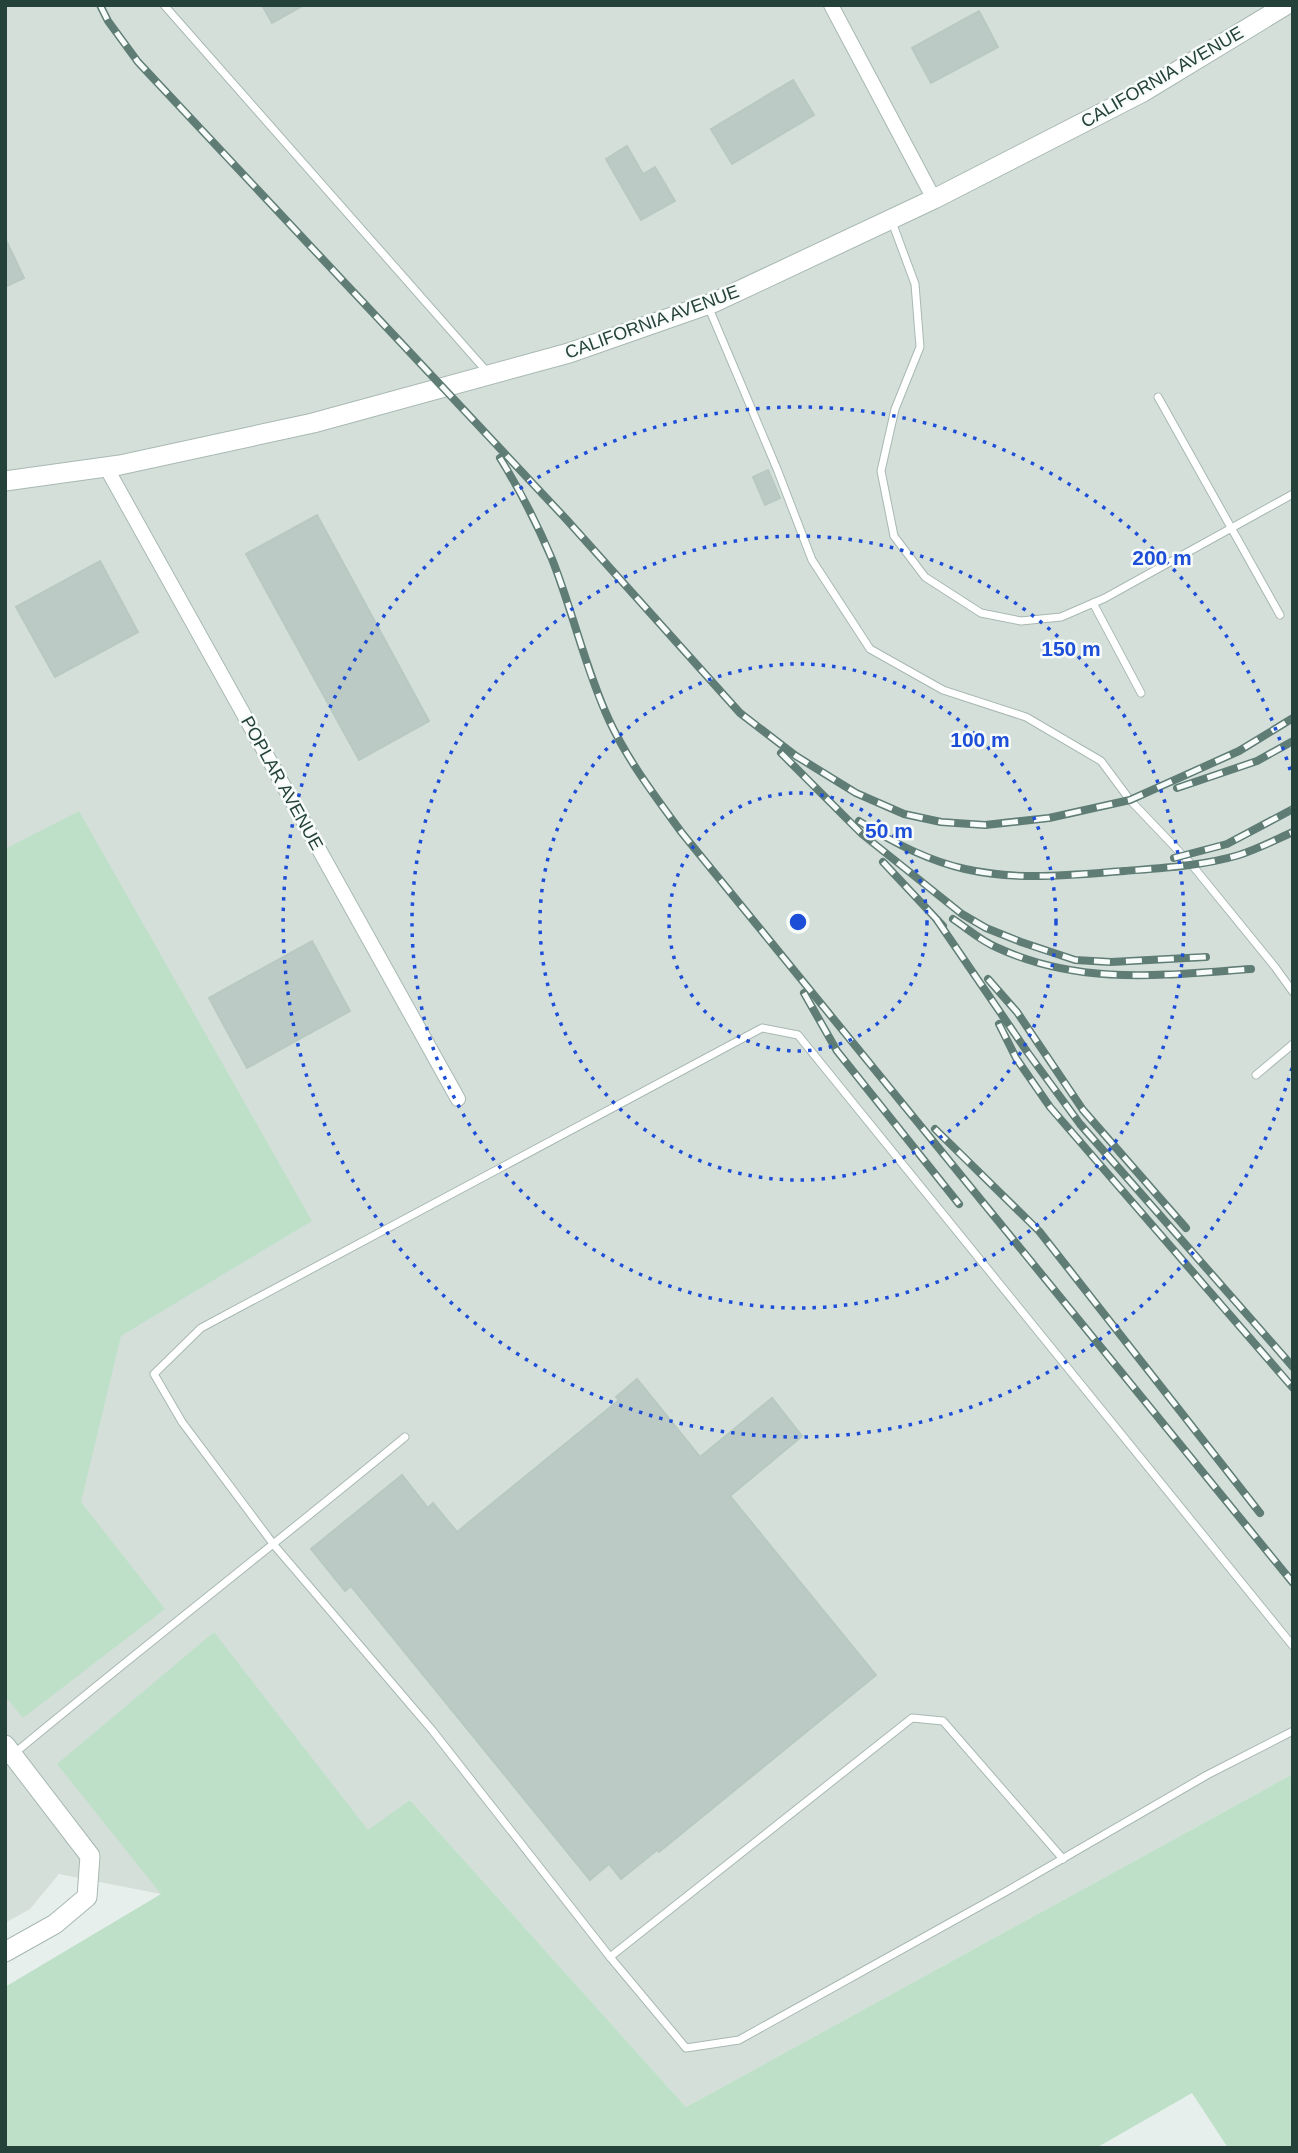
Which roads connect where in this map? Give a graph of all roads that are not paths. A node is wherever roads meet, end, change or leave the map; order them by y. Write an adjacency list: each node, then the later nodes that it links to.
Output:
1 (164, 5): 7 (lane)
2 (831, 5): 4 (street)
3 (1286, 5): 4 (street, CALIFORNIA AVENUE)
4 (934, 199): 5 (street, CALIFORNIA AVENUE)
5 (891, 218): 6 (street, CALIFORNIA AVENUE); 13 (lane)
6 (707, 305): 7 (street, CALIFORNIA AVENUE); 16 (lane)
7 (489, 374): 9 (street, CALIFORNIA AVENUE)
8 (1158, 397): 12 (lane)
9 (106, 467): 10 (street, CALIFORNIA AVENUE); 19 (street, POPLAR AVENUE)
10 (5, 481)
11 (1293, 495): 12 (lane)
12 (1231, 528): 13 (lane); 14 (lane)
13 (1093, 603): 15 (lane)
14 (1280, 615)
15 (1141, 693)
16 (1293, 992)
17 (1293, 1044): 18 (lane)
18 (1256, 1075)
19 (458, 1099)
20 (405, 1437): 21 (lane)
21 (274, 1545): 22 (lane); 24 (lane); 27 (lane)
22 (1293, 1646)
23 (1293, 1731): 25 (lane)
24 (8, 1754): 26 (street)
25 (1063, 1859): 27 (lane); 27 (lane)
26 (5, 1952)
27 (610, 1957)

